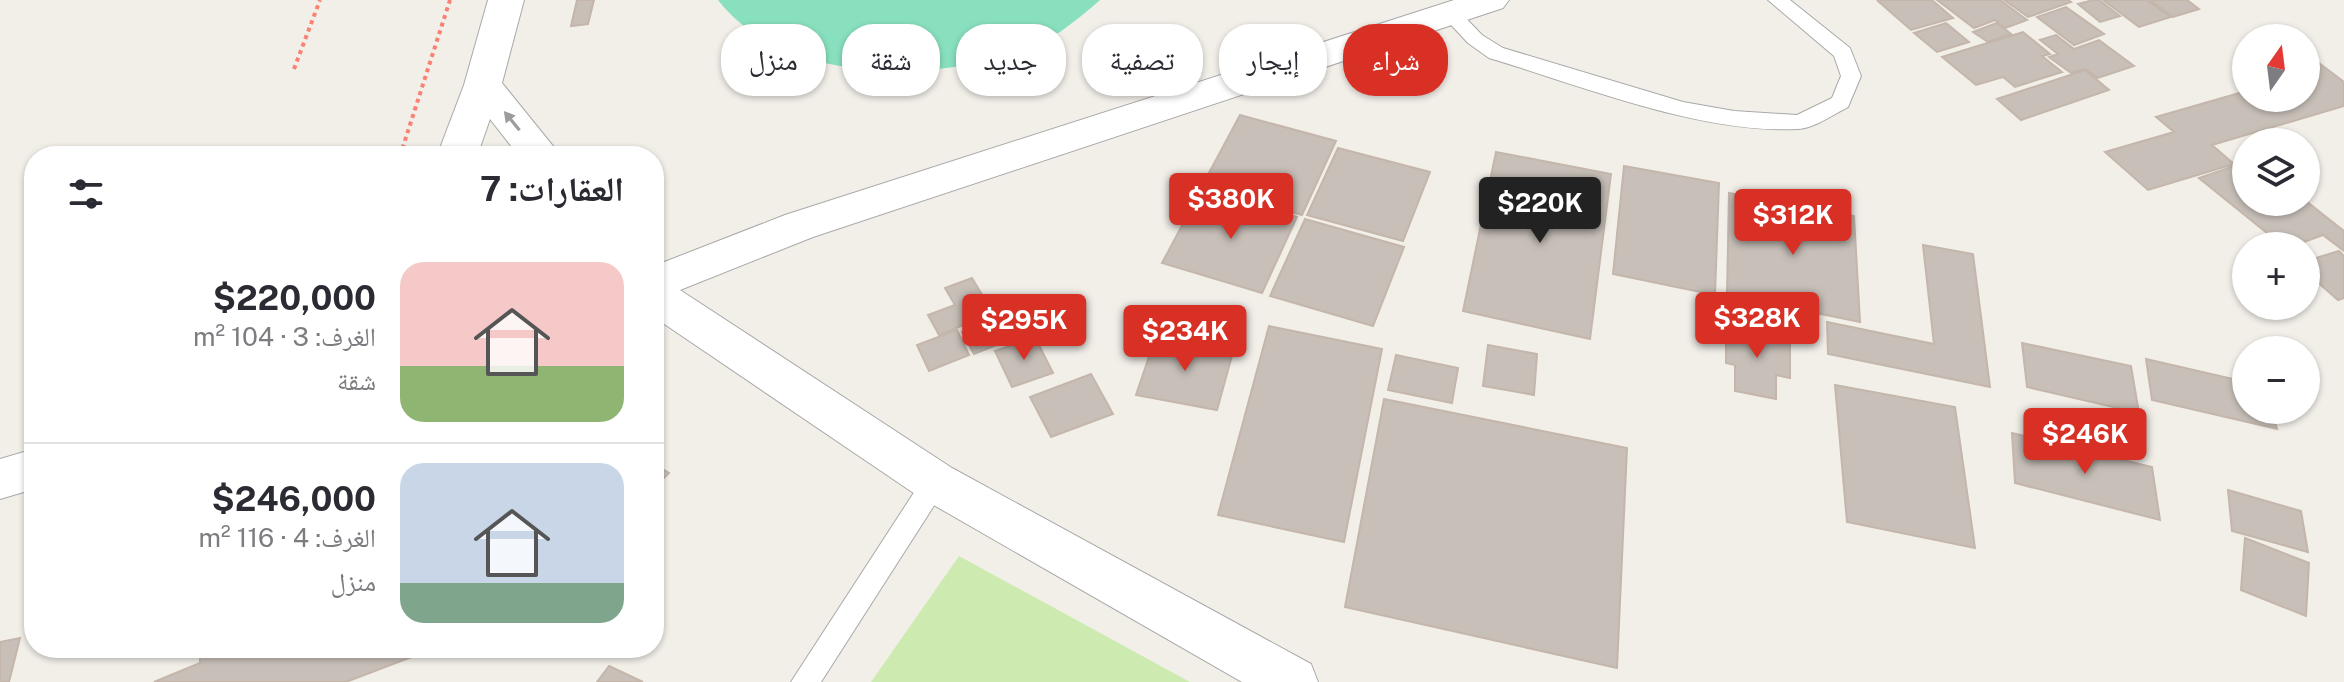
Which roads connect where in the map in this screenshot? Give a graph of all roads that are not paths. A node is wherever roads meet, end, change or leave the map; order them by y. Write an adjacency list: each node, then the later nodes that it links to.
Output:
1 (506, 0): 5 (street)
2 (1491, 0): 4 (street)
3 (1778, 0): 4 (lane)
4 (1450, 13): 8 (street)
5 (483, 85): 6 (street); 7 (street, one-way to 5)
6 (461, 146)
7 (533, 146)
8 (664, 279)
9 (664, 302): 12 (street)
10 (24, 472): 11 (street)
11 (0, 479)
12 (935, 482): 13 (lane); 14 (street)
13 (805, 682)
14 (1292, 682)

